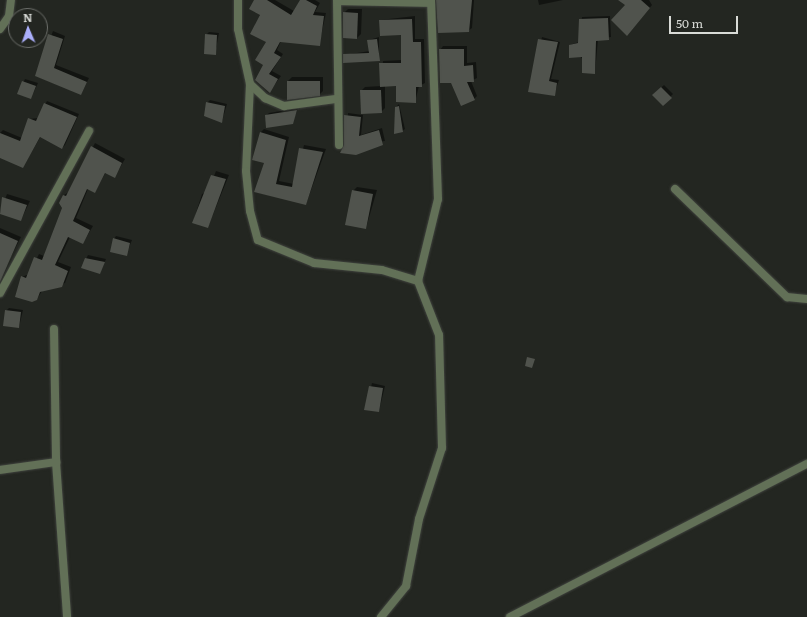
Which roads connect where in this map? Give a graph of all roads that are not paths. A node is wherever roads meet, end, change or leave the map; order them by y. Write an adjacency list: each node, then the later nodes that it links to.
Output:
1 (11, 0): 5 (street)
2 (238, 0): 6 (street)
3 (337, 1): 4 (street); 7 (street)
4 (431, 1): 11 (street)
5 (0, 29)
6 (250, 84): 7 (street); 11 (street)
7 (336, 99): 9 (street)
8 (89, 130): 12 (street)
9 (339, 146)
10 (675, 189): 13 (street)
11 (418, 281): 19 (street)
12 (0, 293)
13 (807, 299)
14 (54, 329): 15 (street)
15 (56, 462): 17 (street); 18 (street)
16 (807, 464): 20 (street)
17 (0, 470)
18 (67, 617)
19 (381, 617)
20 (510, 617)

